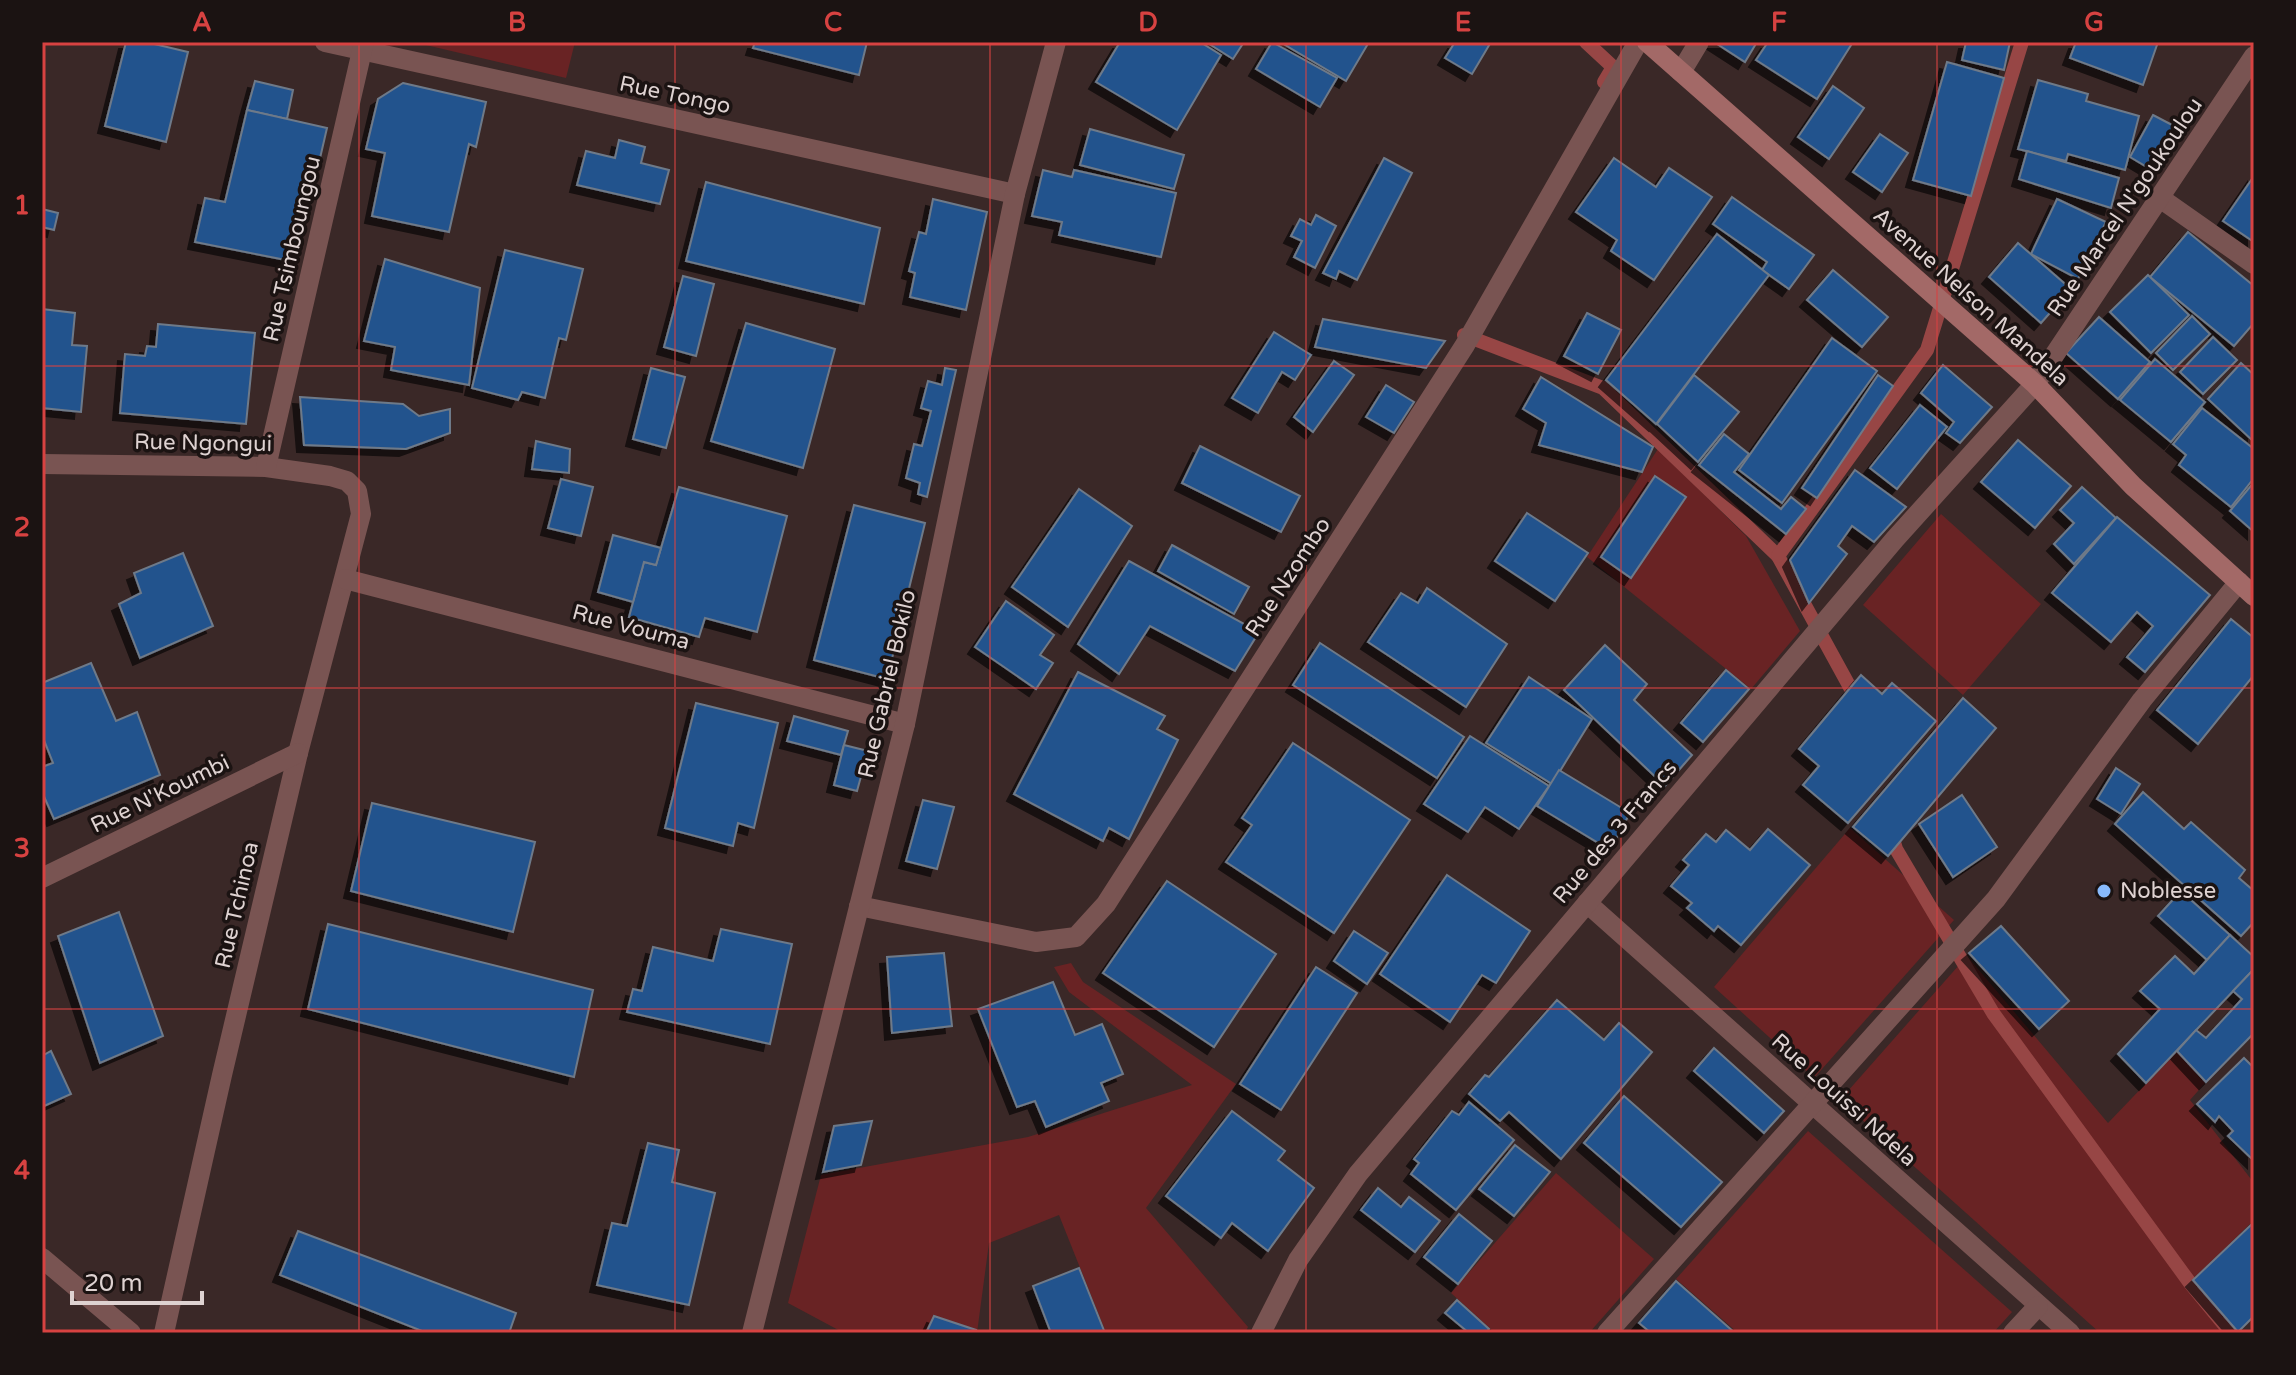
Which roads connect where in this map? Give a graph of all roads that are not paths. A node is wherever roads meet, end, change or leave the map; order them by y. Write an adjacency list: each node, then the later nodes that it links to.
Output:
1 (325, 42): 6 (street, Rue Tongo)
2 (1056, 42): 9 (street, Rue Gabriel Bokilo)
3 (1638, 42): 22 (street, Rue Nzombo)
4 (1647, 42): 8 (street, Avenue Nelson Mandela)
5 (1699, 42): 8 (street)
6 (363, 46): 9 (street, Rue Tongo); 14 (street, Rue Tsimboungou)
7 (2254, 56): 10 (street, Rue Marcel N'goukoulou)
8 (1681, 72): 12 (street, Avenue Nelson Mandela)
9 (1015, 194): 18 (street, Rue Gabriel Bokilo)
10 (2160, 198): 11 (street); 12 (street, Rue Marcel N'goukoulou)
11 (2254, 264)
12 (2035, 384): 17 (street, Avenue Nelson Mandela); 21 (street, Rue des 3 Francs)
13 (42, 464): 14 (street, Rue Ngongui)
14 (266, 467): 15 (street, Rue Ngongui)
15 (357, 491): 16 (street, Rue Tchinoa)
16 (345, 579): 18 (street, Rue Vouma); 19 (street, Rue Tchinoa)
17 (2246, 589): 23 (street)
18 (905, 724): 22 (street, Rue Gabriel Bokilo)
19 (298, 753): 20 (street, Rue N'Koumbi); 27 (street, Rue Tchinoa)
20 (42, 878)
21 (1587, 903): 23 (street, Rue Louissi Ndela); 29 (street, Rue des 3 Francs)
22 (859, 906): 28 (street, Rue Gabriel Bokilo)
23 (1813, 1104): 25 (street, Rue Louissi Ndela); 30 (street)
24 (42, 1258): 26 (street)
25 (2038, 1306): 31 (street); 32 (street, Rue Louissi Ndela)
26 (131, 1333)
27 (164, 1333)
28 (752, 1333)
29 (1261, 1333)
30 (1607, 1333)
31 (2013, 1333)
32 (2070, 1333)

